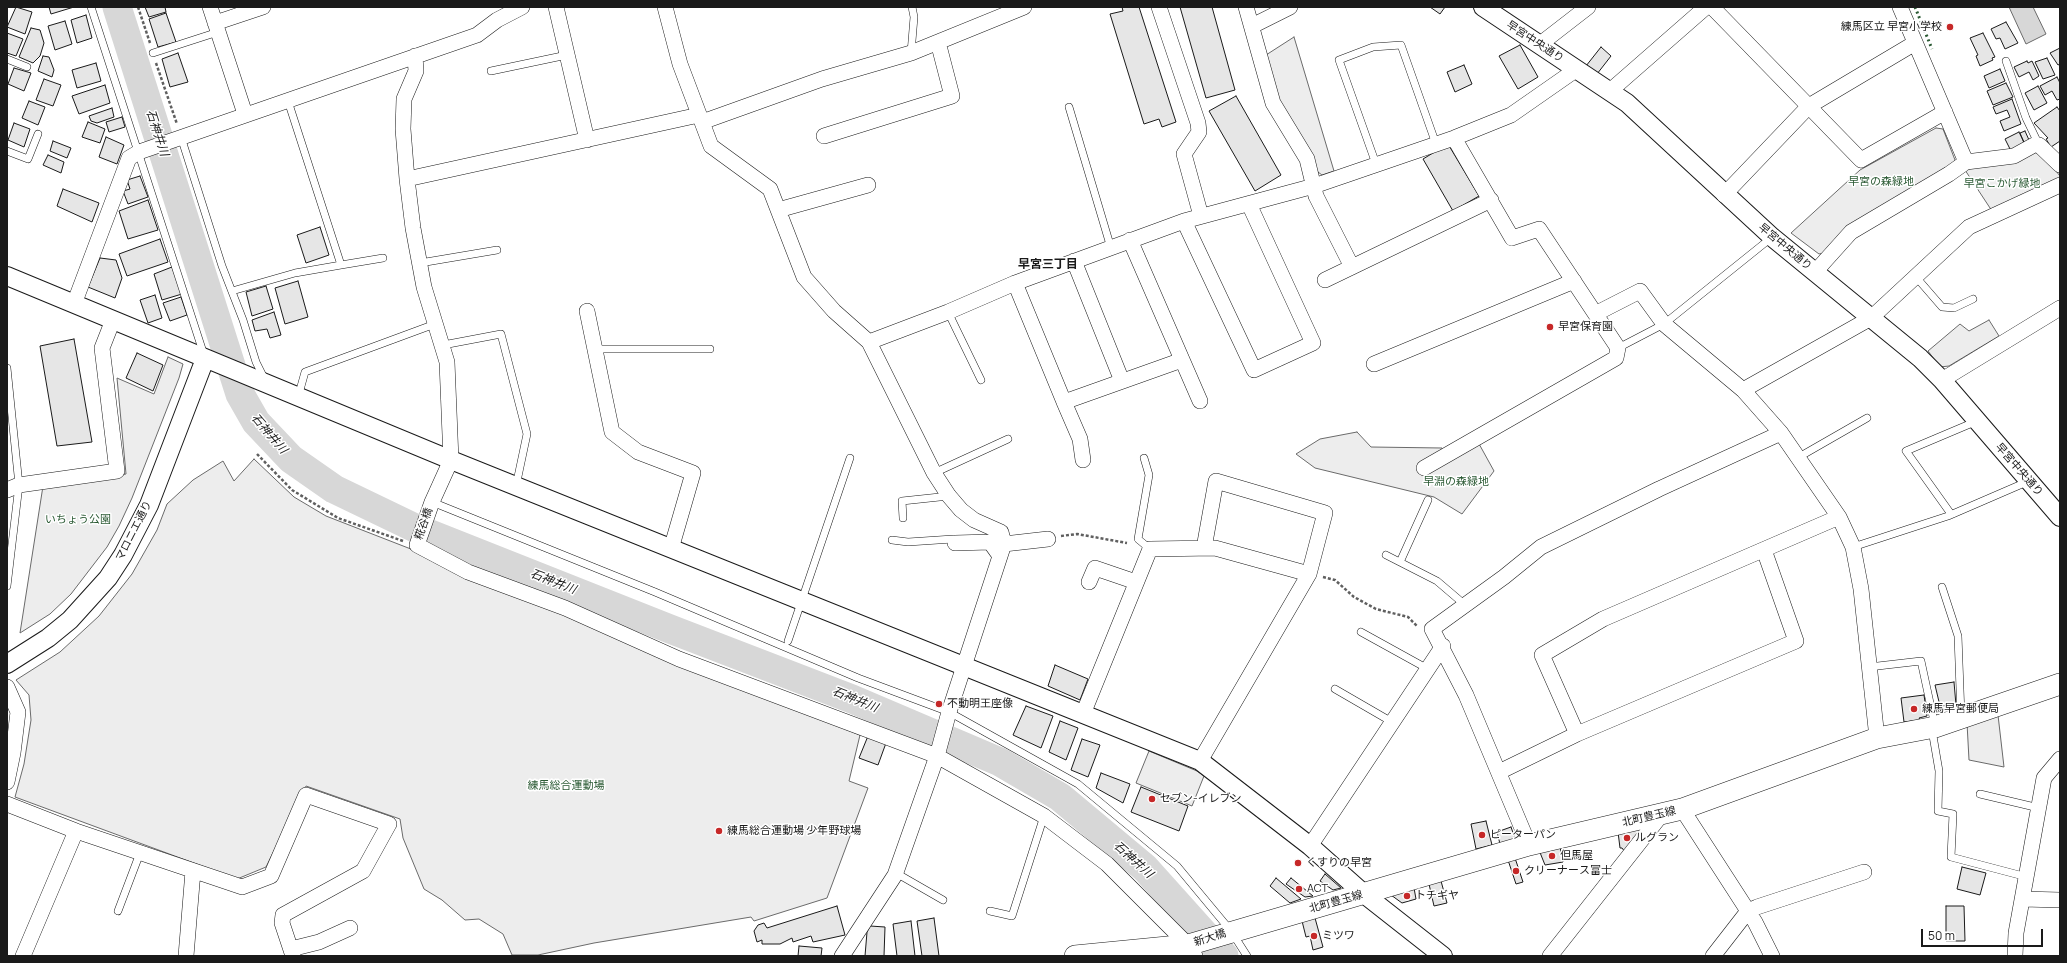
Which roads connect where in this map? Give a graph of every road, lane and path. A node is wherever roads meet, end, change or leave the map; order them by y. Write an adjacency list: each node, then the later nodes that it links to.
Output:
1 (91, 7): 48 (lane)
2 (138, 7): 24 (path)
3 (210, 7): 20 (street)
4 (263, 7): 20 (street)
5 (522, 7): 18 (street)
6 (556, 7): 26 (street)
7 (664, 7): 39 (street)
8 (912, 7): 25 (lane)
9 (1024, 7): 21 (street)
10 (1159, 7): 60 (street)
11 (1246, 7): 19 (street)
12 (1290, 7): 19 (street)
13 (1484, 7): 23 (street, 早宮中央通り)
14 (1588, 7): 23 (street)
15 (1706, 7): 33 (street)
16 (1712, 7): 35 (street)
17 (1900, 7): 22 (street)
18 (495, 14): 27 (street)
19 (1252, 26): 55 (street)
20 (217, 27): 24 (lane); 38 (street)
21 (938, 42): 25 (street); 41 (street)
22 (1915, 43): 35 (street); 37 (street)
23 (1539, 45): 31 (street, 早宮中央通り)
24 (153, 53): 42 (path)
25 (911, 53): 39 (street)
26 (567, 55): 32 (lane); 44 (street)
27 (415, 56): 34 (street); 52 (street)
28 (7, 59): 30 (lane)
29 (2006, 61): 46 (lane)
30 (27, 67)
31 (1577, 69): 33 (street, 早宮中央通り); 43 (street)
32 (491, 71)
33 (1610, 90): 56 (street, 早宮中央通り)
34 (288, 101): 38 (street); 69 (lane)
35 (1808, 106): 37 (street); 56 (street)
36 (1068, 107): 64 (lane)
37 (1945, 112): 49 (street)
38 (245, 114): 42 (street)
39 (701, 119): 44 (street); 59 (street)
40 (38, 134): 47 (lane)
41 (824, 136)
42 (181, 137): 48 (street); 77 (lane)
43 (1454, 138): 45 (street); 57 (street)
44 (586, 140): 52 (street)
45 (1436, 144): 50 (street); 50 (lane)
46 (2039, 145): 49 (street); 51 (street)
47 (7, 151)
48 (139, 152): 79 (street); 94 (lane)
49 (1966, 162): 71 (street)
50 (1376, 164): 55 (street)
51 (2060, 165)
52 (407, 179): 68 (street)
53 (868, 185): 59 (street)
54 (2060, 185): 73 (street)
55 (1314, 186): 58 (street); 70 (street)
56 (1724, 194): 62 (street, 早宮中央通り)
57 (1491, 200): 70 (street); 75 (street)
58 (1249, 204): 60 (street); 61 (street)
59 (778, 210): 88 (street)
60 (1201, 216): 61 (street)
61 (1184, 221): 63 (street)
62 (1772, 237): 71 (street, 早宮中央通り); 87 (lane)
63 (1130, 240): 64 (street); 93 (street)
64 (1111, 249): 67 (street)
65 (497, 250): 68 (lane)
66 (383, 258): 69 (lane)
67 (1074, 260): 76 (street); 99 (street)
68 (420, 263): 86 (street)
69 (341, 265): 77 (lane)
70 (1352, 267): 74 (street)
71 (1815, 272): 84 (street, 早宮中央通り)
72 (7, 276): 79 (street)
73 (1916, 277): 78 (lane); 84 (street)
74 (1325, 280)
75 (1574, 281): 83 (street); 95 (street)
76 (1015, 283): 82 (street); 104 (street)
77 (232, 291): 100 (lane)
78 (1973, 299)
79 (74, 304): 85 (street)
80 (2060, 308): 98 (street)
81 (587, 311): 91 (street)
82 (948, 312): 88 (street); 97 (lane)
83 (1596, 313): 87 (street); 90 (street)
84 (1872, 318): 98 (street, 早宮中央通り); 101 (street)
85 (113, 320): 94 (street); 119 (street)
86 (435, 324): 89 (street); 102 (lane)
87 (1664, 324): 90 (lane); 101 (street)
88 (869, 342): 116 (street)
89 (442, 344): 113 (street); 118 (lane)
90 (1618, 348): 115 (street)
91 (595, 349): 92 (lane); 134 (street)
92 (710, 349)
93 (1182, 360): 99 (street); 103 (street)
94 (209, 361): 100 (street); 150 (street, マロニエ通り)
95 (1374, 364)
96 (7, 368): 119 (lane)
97 (981, 380)
98 (1942, 380): 106 (street, 早宮中央通り)
99 (1122, 381): 104 (street)
100 (265, 383): 102 (street)
101 (1742, 390): 107 (street)
102 (298, 397): 113 (street)
103 (1200, 401)
104 (1064, 402): 114 (street)
105 (1867, 418): 110 (lane)
106 (1977, 420): 117 (street, 早宮中央通り); 123 (lane)
107 (1781, 433): 110 (street); 145 (street)
108 (1008, 439): 116 (lane)
109 (258, 454): 130 (path)
110 (1799, 457): 124 (street)
111 (850, 458): 144 (lane)
112 (1144, 458): 131 (lane)
113 (450, 460): 118 (street); 122 (street, 糀谷橋)
114 (1083, 460)
115 (1424, 468)
116 (934, 473): 120 (street)
117 (2029, 481): 123 (lane); 125 (street, 早宮中央通り)
118 (516, 486): 134 (street)
119 (13, 488): 142 (lane)
120 (949, 496): 126 (lane); 135 (street)
121 (1428, 500): 138 (lane)
122 (432, 502): 130 (street, 糀谷橋); 158 (lane)
123 (1951, 514): 132 (lane)
124 (1839, 517): 132 (street); 136 (street)
125 (2060, 517)
126 (904, 518)
127 (1048, 539): 131 (path); 135 (street)
128 (892, 540): 129 (lane)
129 (955, 543): 135 (street)
130 (416, 545): 164 (street)
131 (1147, 547): 133 (street); 141 (street)
132 (1853, 547): 152 (street)
133 (1204, 548): 139 (street); 139 (street)
134 (671, 549): 144 (street)
135 (1002, 550): 151 (street)
136 (1764, 550): 162 (street); 162 (street)
137 (1386, 555): 138 (lane)
138 (1400, 562): 145 (lane)
139 (1309, 574): 146 (path); 166 (street)
140 (1089, 582): 141 (street)
141 (1136, 582): 157 (street)
142 (7, 586)
143 (1942, 587): 159 (lane)
144 (803, 601): 148 (lane); 151 (street)
145 (1464, 604): 146 (street)
146 (1432, 628): 149 (street)
147 (1361, 632): 153 (lane)
148 (788, 641)
149 (1443, 646): 153 (street); 167 (street)
150 (7, 664)
151 (965, 665): 157 (street); 158 (street)
152 (1868, 667): 161 (lane); 163 (street)
153 (1428, 669): 160 (street)
154 (2060, 684): 159 (main road, 北町豊玉線)
155 (8, 690): 168 (street)
156 (1335, 690): 160 (lane)
157 (1083, 714): 166 (street)
158 (948, 715): 164 (street); 191 (lane)
159 (1962, 718): 161 (main road, 北町豊玉線)
160 (1392, 722): 177 (street)
161 (1933, 728): 163 (main road, 北町豊玉線); 182 (lane)
162 (1576, 734): 167 (street)
163 (1877, 738): 172 (main road, 北町豊玉線)
164 (937, 752): 174 (street); 181 (street)
165 (2060, 759): 171 (street)
166 (1200, 762): 177 (street)
167 (1499, 772): 176 (street)
168 (7, 782)
169 (1980, 794): 171 (lane)
170 (7, 804): 175 (street)
171 (2039, 808): 182 (street)
172 (1682, 809): 173 (main road, 北町豊玉線); 189 (street)
173 (1662, 814): 176 (main road, 北町豊玉線); 200 (street)
174 (1044, 816): 188 (lane); 192 (street)
175 (76, 831): 178 (street); 194 (street)
176 (1529, 845): 183 (main road, 北町豊玉線)
177 (1310, 846): 183 (street)
178 (140, 853): 179 (street); 187 (lane)
179 (193, 871): 193 (street); 195 (street)
180 (1864, 872): 189 (street)
181 (896, 873): 185 (lane); 196 (street)
182 (2027, 877): 184 (street)
183 (1364, 894): 191 (main road, 北町豊玉線); 199 (street)
184 (2023, 899): 186 (street); 203 (street)
185 (944, 900)
186 (2060, 900)
187 (118, 911)
188 (990, 911)
189 (1748, 911): 201 (street); 202 (street)
190 (350, 928): 193 (street)
191 (1231, 931): 192 (main road, 新大橋); 198 (lane)
192 (1192, 951): 197 (main road)
193 (292, 953)
194 (23, 956)
195 (186, 956)
196 (842, 956)
197 (1075, 956)
198 (1247, 956)
199 (1443, 956)
200 (1550, 956)
201 (1713, 956)
202 (1772, 956)
203 (2015, 956)

